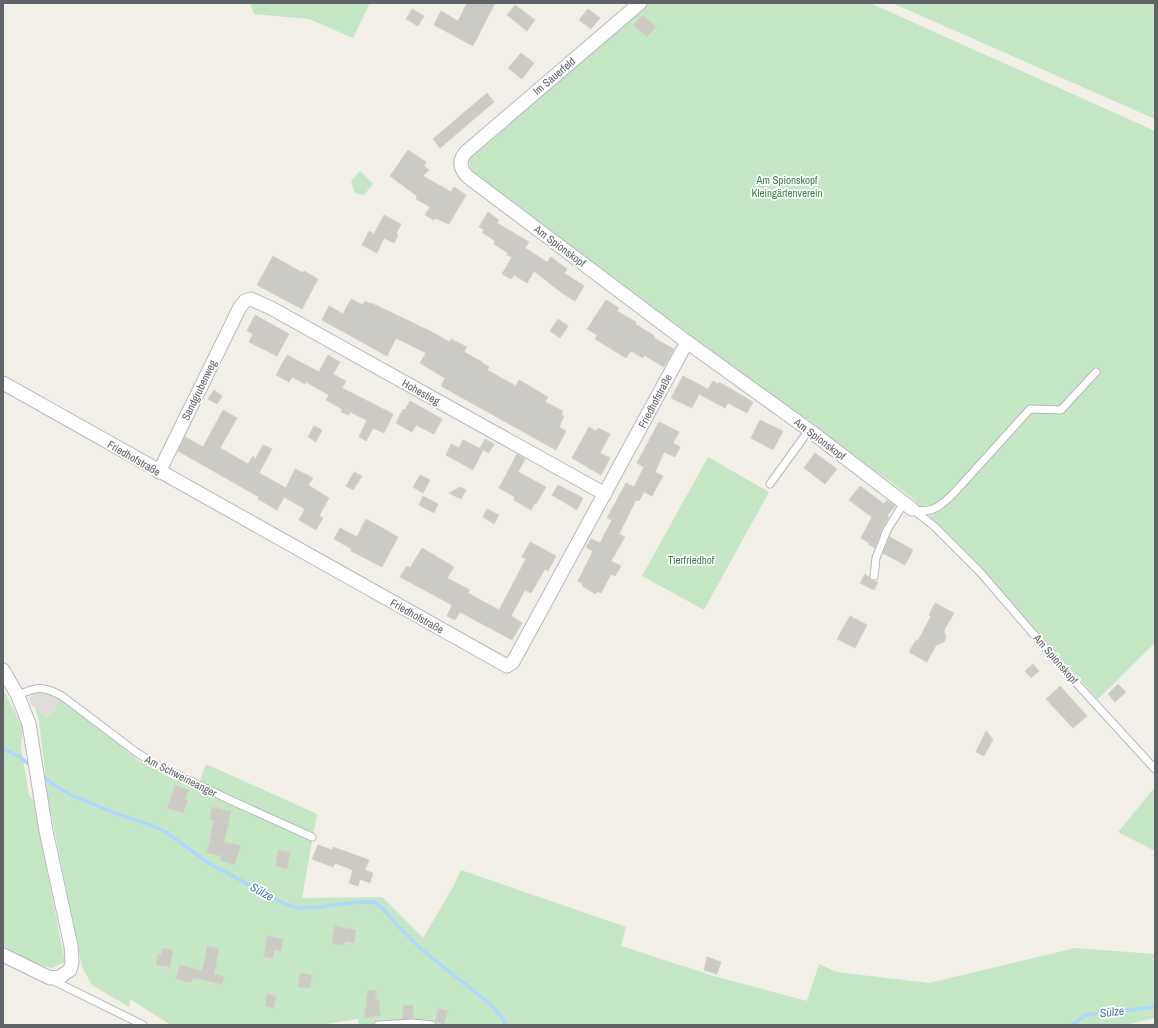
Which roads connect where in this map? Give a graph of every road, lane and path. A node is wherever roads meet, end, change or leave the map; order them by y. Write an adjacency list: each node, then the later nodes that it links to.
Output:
1 (640, 3): 2 (street, Im Sauerfeld)
2 (469, 148): 4 (street, Am Spionskopf)
3 (239, 308): 8 (street, Sandgrubenweg); 10 (street, Hohestieg)
4 (687, 342): 7 (street, Am Spionskopf); 10 (street, Friedhofstraße)
5 (1096, 372): 11 (lane)
6 (3, 383): 8 (street, Friedhofstraße)
7 (809, 430): 9 (lane); 11 (street, Am Spionskopf)
8 (159, 472): 10 (street, Friedhofstraße)
9 (770, 484)
10 (605, 494)
11 (908, 506): 12 (lane); 15 (lane, Am Spionskopf)
12 (874, 576)
13 (3, 670): 14 (street)
14 (18, 696): 16 (lane, Am Schweineanger); 18 (street)
15 (1155, 769)
16 (312, 837)
17 (3, 955): 18 (street)
18 (46, 977): 19 (lane)
19 (143, 1025)
20 (378, 1025): 21 (lane)
21 (432, 1025)

